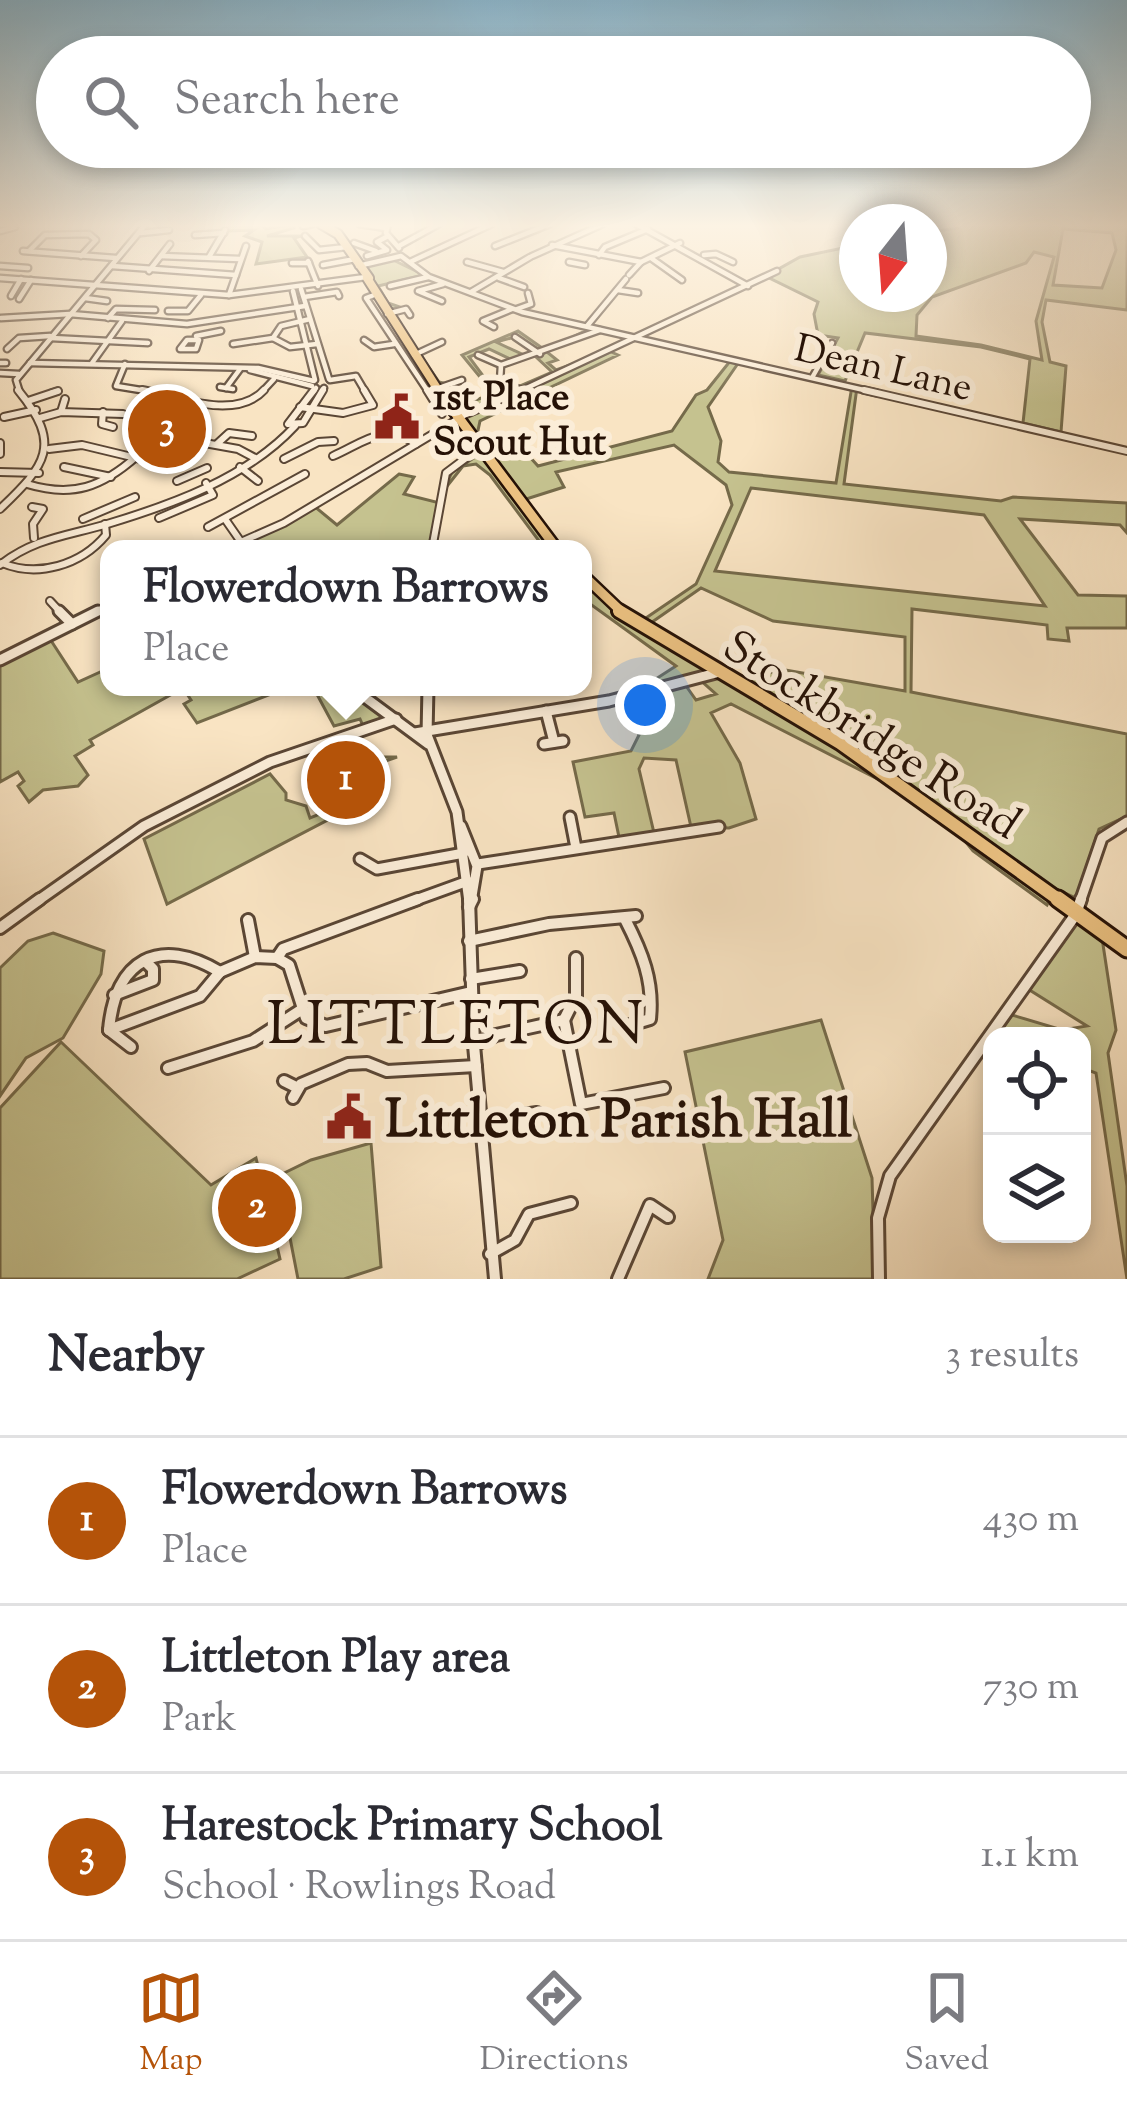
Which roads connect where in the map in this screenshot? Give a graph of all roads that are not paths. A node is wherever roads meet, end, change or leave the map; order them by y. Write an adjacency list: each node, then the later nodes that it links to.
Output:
1 (18, 284): 24 (street)
2 (29, 284): 28 (street)
3 (91, 284): 4 (street)
4 (95, 284): 21 (street); 26 (street)
5 (233, 284): 23 (street)
6 (330, 284): 15 (street)
7 (370, 284): 22 (main road)
8 (400, 284): 16 (street)
9 (445, 284): 19 (street); 29 (street)
10 (486, 284): 19 (street)
11 (515, 284): 31 (street)
12 (622, 284): 18 (street)
13 (745, 284): 17 (street)
14 (752, 284): 17 (street)
15 (318, 286): 27 (street)
16 (390, 286)
17 (748, 286): 49 (street)
18 (617, 290): 20 (street); 45 (street)
19 (470, 293): 31 (street)
20 (638, 293)
21 (202, 294): 23 (street); 33 (street)
22 (376, 294): 34 (main road); 58 (street)
23 (229, 295): 27 (street)
24 (10, 296)
25 (339, 296): 27 (street)
26 (84, 298): 30 (street); 35 (street)
27 (300, 298): 38 (street); 40 (street); 42 (street)
28 (19, 299)
29 (442, 301)
30 (107, 302)
31 (514, 309): 43 (street); 45 (street)
32 (155, 310): 39 (street)
33 (168, 311)
34 (384, 311): 36 (street); 62 (main road)
35 (70, 314): 37 (street); 39 (street); 46 (street)
36 (410, 315)
37 (1, 318)
38 (310, 319): 40 (street); 57 (street)
39 (107, 320): 41 (street)
40 (301, 320): 50 (street); 59 (street)
41 (122, 321): 42 (street); 51 (street)
42 (200, 323): 47 (street)
43 (494, 327)
44 (221, 331): 47 (street)
45 (592, 333): 49 (street, Dean Lane); 61 (street)
46 (51, 337): 51 (street); 60 (street); 65 (street)
47 (195, 337): 68 (street)
48 (515, 337): 61 (street)
49 (636, 337): 73 (street, Dean Lane); 82 (street)
50 (272, 338): 56 (street); 59 (street)
51 (108, 341): 55 (street); 64 (street)
52 (367, 341): 58 (street)
53 (442, 343): 62 (street)
54 (832, 343): 73 (street)
55 (148, 344)
56 (233, 344)
57 (317, 344): 59 (street); 76 (street)
58 (394, 344): 78 (street)
59 (307, 346): 77 (street)
60 (7, 349)
61 (551, 351): 67 (street)
62 (414, 355): 78 (main road)
63 (478, 355): 67 (street)
64 (92, 362): 65 (street); 66 (street)
65 (29, 363): 72 (street)
66 (125, 364): 68 (street); 74 (street)
67 (501, 365): 80 (street)
68 (176, 367): 69 (street)
69 (243, 368): 70 (street); 79 (street)
70 (256, 370): 74 (street); 77 (street)
71 (0, 373): 72 (street)
72 (20, 374): 85 (street)
73 (813, 376): 105 (street, Dean Lane)
74 (274, 379): 77 (street)
75 (464, 379): 78 (street)
76 (330, 380): 77 (street); 87 (street)
77 (316, 384): 86 (street); 87 (street)
78 (431, 387): 90 (street); 94 (main road)
79 (226, 388)
80 (514, 388): 82 (street); 83 (street)
81 (58, 391): 85 (street)
82 (523, 392): 94 (street)
83 (501, 396)
84 (65, 399): 88 (street)
85 (28, 400): 91 (street)
86 (300, 407): 87 (street); 95 (street)
87 (312, 410): 95 (street)
88 (61, 412): 89 (street); 91 (street)
89 (103, 412): 92 (street); 96 (street)
90 (443, 413)
91 (38, 414): 93 (street); 104 (street)
92 (123, 414)
93 (4, 417)
94 (458, 419): 101 (street); 103 (main road)
95 (295, 426): 106 (street)
96 (113, 427)
97 (252, 436): 102 (street)
98 (334, 441): 106 (street)
99 (199, 442): 102 (street)
100 (0, 443): 107 (street)
101 (416, 444): 109 (street); 136 (street)
102 (216, 445): 110 (street)
103 (478, 448): 137 (street); 138 (main road)
104 (49, 449): 108 (street); 116 (street)
105 (1127, 451)
106 (272, 452): 110 (street)
107 (0, 454)
108 (137, 456): 111 (street); 118 (street)
109 (334, 456)
110 (256, 459): 113 (street)
111 (161, 464)
112 (64, 467): 118 (street)
113 (240, 467): 119 (street); 120 (street)
114 (207, 468): 122 (street)
115 (0, 472): 116 (street)
116 (39, 473): 121 (street)
117 (305, 474): 129 (street)
118 (112, 478): 121 (street)
119 (258, 481)
120 (206, 483): 122 (street); 127 (street)
121 (27, 484): 126 (street)
122 (187, 490): 123 (street)
123 (160, 502): 125 (street); 127 (street)
124 (32, 507): 133 (street)
125 (144, 508): 130 (street); 132 (street)
126 (0, 509)
127 (169, 514): 128 (street)
128 (159, 518)
129 (224, 518): 131 (street); 135 (street)
130 (105, 524): 132 (street); 134 (street)
131 (211, 526)
132 (83, 530): 133 (street)
133 (34, 538): 140 (street)
134 (103, 540)
135 (240, 540)
136 (245, 540)
137 (434, 540)
138 (550, 540)
139 (100, 544): 140 (street)
140 (1, 564)
141 (592, 584): 146 (main road, Stockbridge Road)
142 (53, 601): 144 (street)
143 (100, 610): 144 (street)
144 (72, 624): 145 (street)
145 (0, 660)
146 (716, 673): 149 (street); 163 (main road, Stockbridge Road)
147 (364, 696): 150 (street)
148 (427, 696): 151 (street)
149 (546, 711): 151 (street); 152 (street)
150 (396, 719): 151 (street); 165 (street)
151 (421, 732): 155 (street)
152 (554, 742)
153 (570, 817): 157 (street)
154 (1127, 822): 163 (street)
155 (460, 826): 158 (street); 160 (street)
156 (719, 827): 157 (street)
157 (576, 848): 160 (street)
158 (464, 853): 159 (street); 161 (street)
159 (360, 859)
160 (478, 864): 162 (street)
161 (468, 881): 162 (street); 169 (street)
162 (469, 908): 166 (street)
163 (1076, 914): 167 (main road, Stockbridge Road); 193 (street)
164 (248, 920): 168 (street)
165 (0, 928)
166 (469, 941): 174 (street); 178 (street)
167 (1127, 949)
168 (255, 957): 169 (street); 173 (street)
169 (277, 958): 176 (street)
170 (576, 958): 177 (street)
171 (145, 961): 173 (street); 175 (street); 175 (street)
172 (520, 971): 174 (street)
173 (220, 972): 179 (street)
174 (471, 986): 176 (street); 180 (street)
175 (112, 996): 179 (street)
176 (301, 1010): 183 (street)
177 (564, 1020): 180 (street); 184 (street)
178 (630, 1025)
179 (110, 1030): 181 (street)
180 (474, 1045): 182 (street)
181 (131, 1047)
182 (476, 1066): 185 (street); 187 (street)
183 (168, 1068)
184 (664, 1088)
185 (291, 1089)
186 (537, 1113): 187 (street)
187 (480, 1121): 190 (street)
188 (571, 1203): 190 (street)
189 (668, 1216): 192 (street)
190 (490, 1254): 191 (street)
191 (494, 1279)
192 (618, 1279)
193 (879, 1279)

